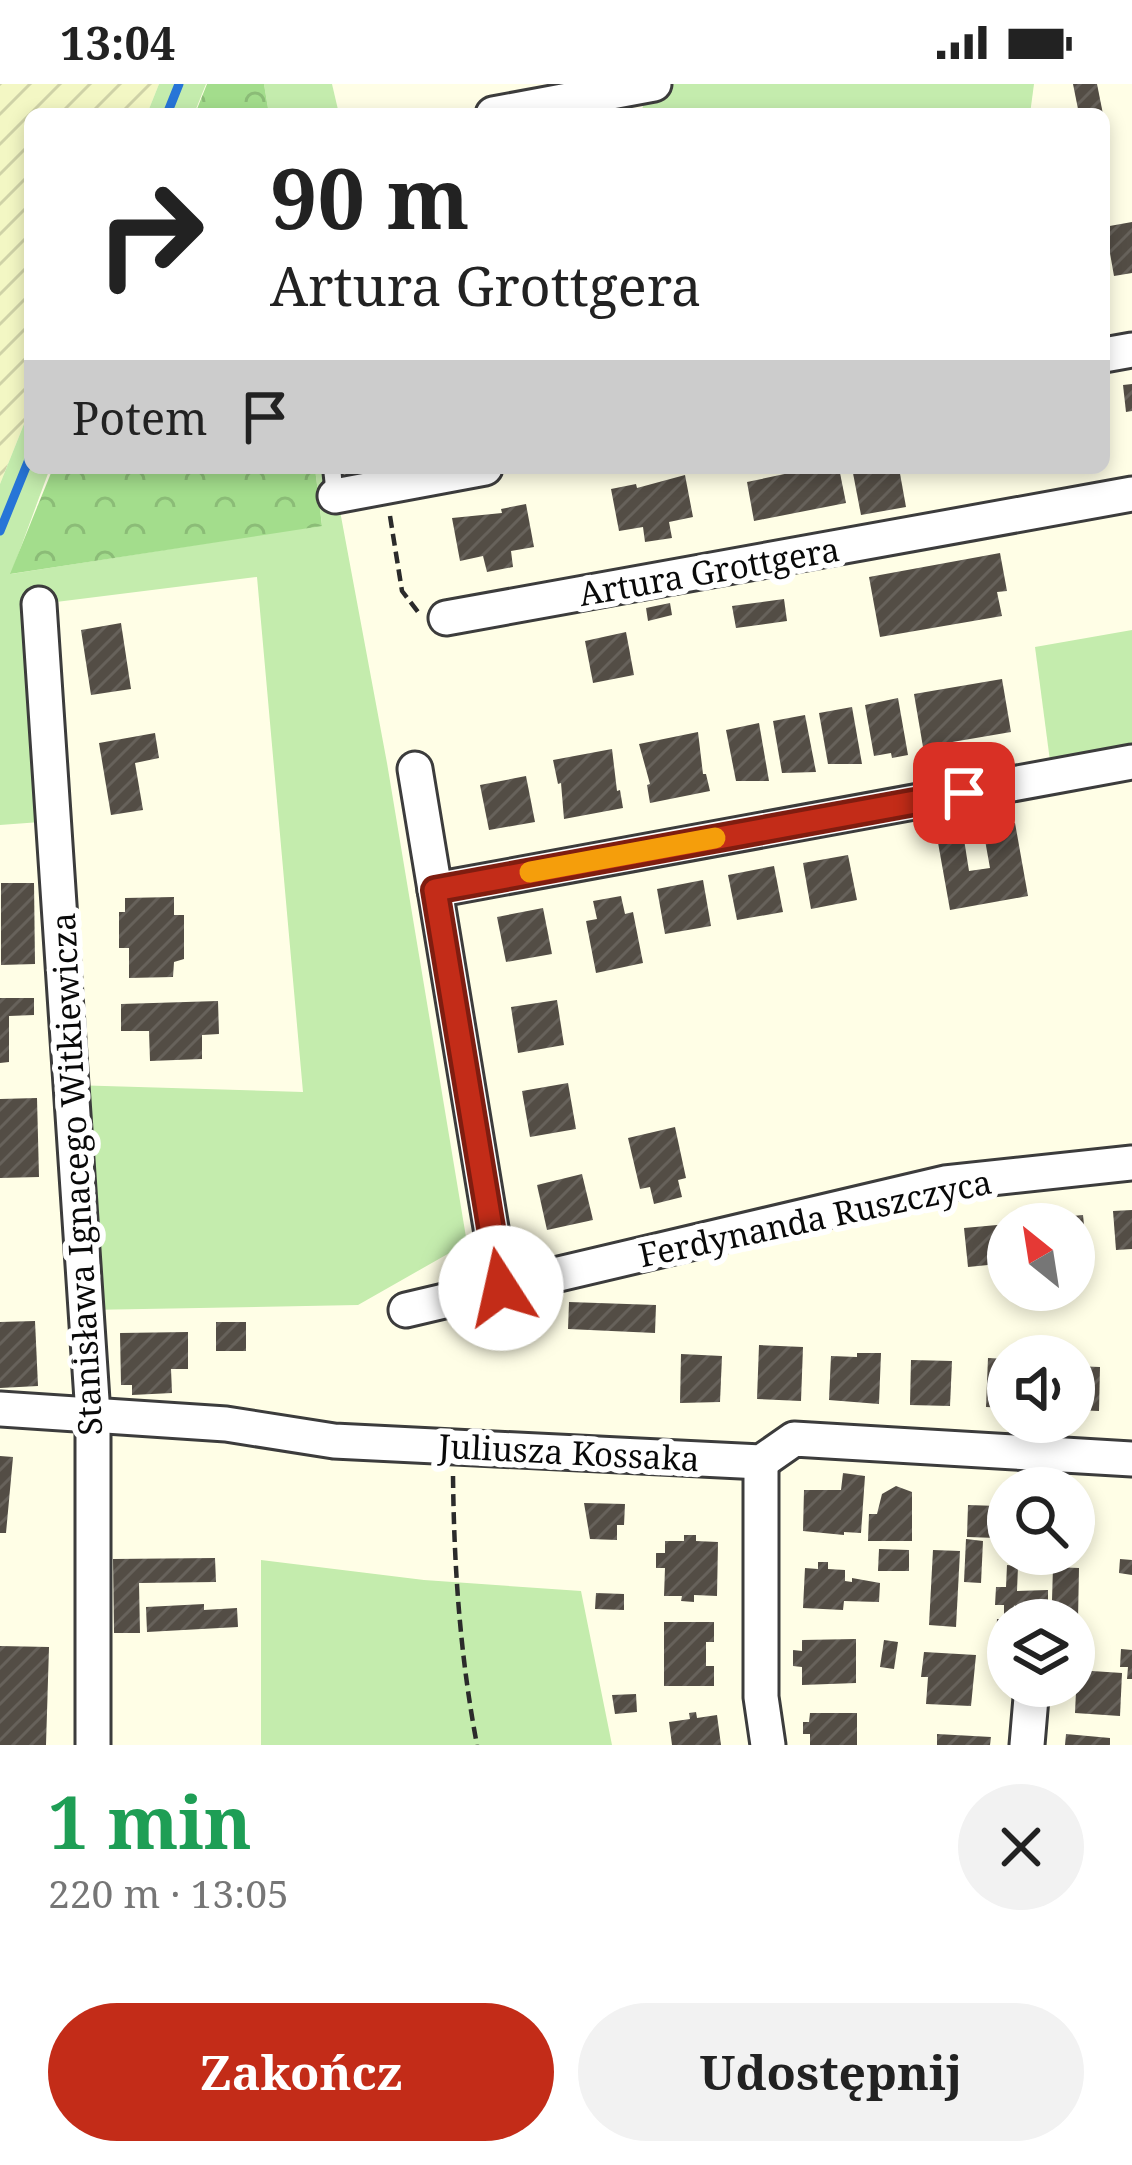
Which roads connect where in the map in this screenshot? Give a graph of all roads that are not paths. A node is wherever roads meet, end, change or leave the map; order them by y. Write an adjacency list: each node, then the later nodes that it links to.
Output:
1 (654, 84): 2 (street)
2 (525, 108)
3 (454, 474): 4 (street)
4 (334, 482)
5 (1132, 494): 7 (street, Artura Grottgera)
6 (39, 604): 15 (street, Stanisława Ignacego Witkiewicza)
7 (446, 618)
8 (1132, 762): 10 (street)
9 (416, 769): 10 (street)
10 (435, 890): 12 (street)
11 (1132, 1163): 12 (street, Ferdynanda Ruszczyca)
12 (501, 1288): 13 (street, Ferdynanda Ruszczyca)
13 (406, 1310)
14 (0, 1409): 15 (street, Juliusza Kossaka)
15 (92, 1415): 17 (street, Juliusza Kossaka); 19 (street, Stanisława Ignacego Witkiewicza)
16 (1132, 1459): 17 (street, Juliusza Kossaka)
17 (761, 1462): 20 (street)
18 (1030, 1707): 21 (street)
19 (93, 1745)
20 (768, 1745)
21 (1027, 1745)

